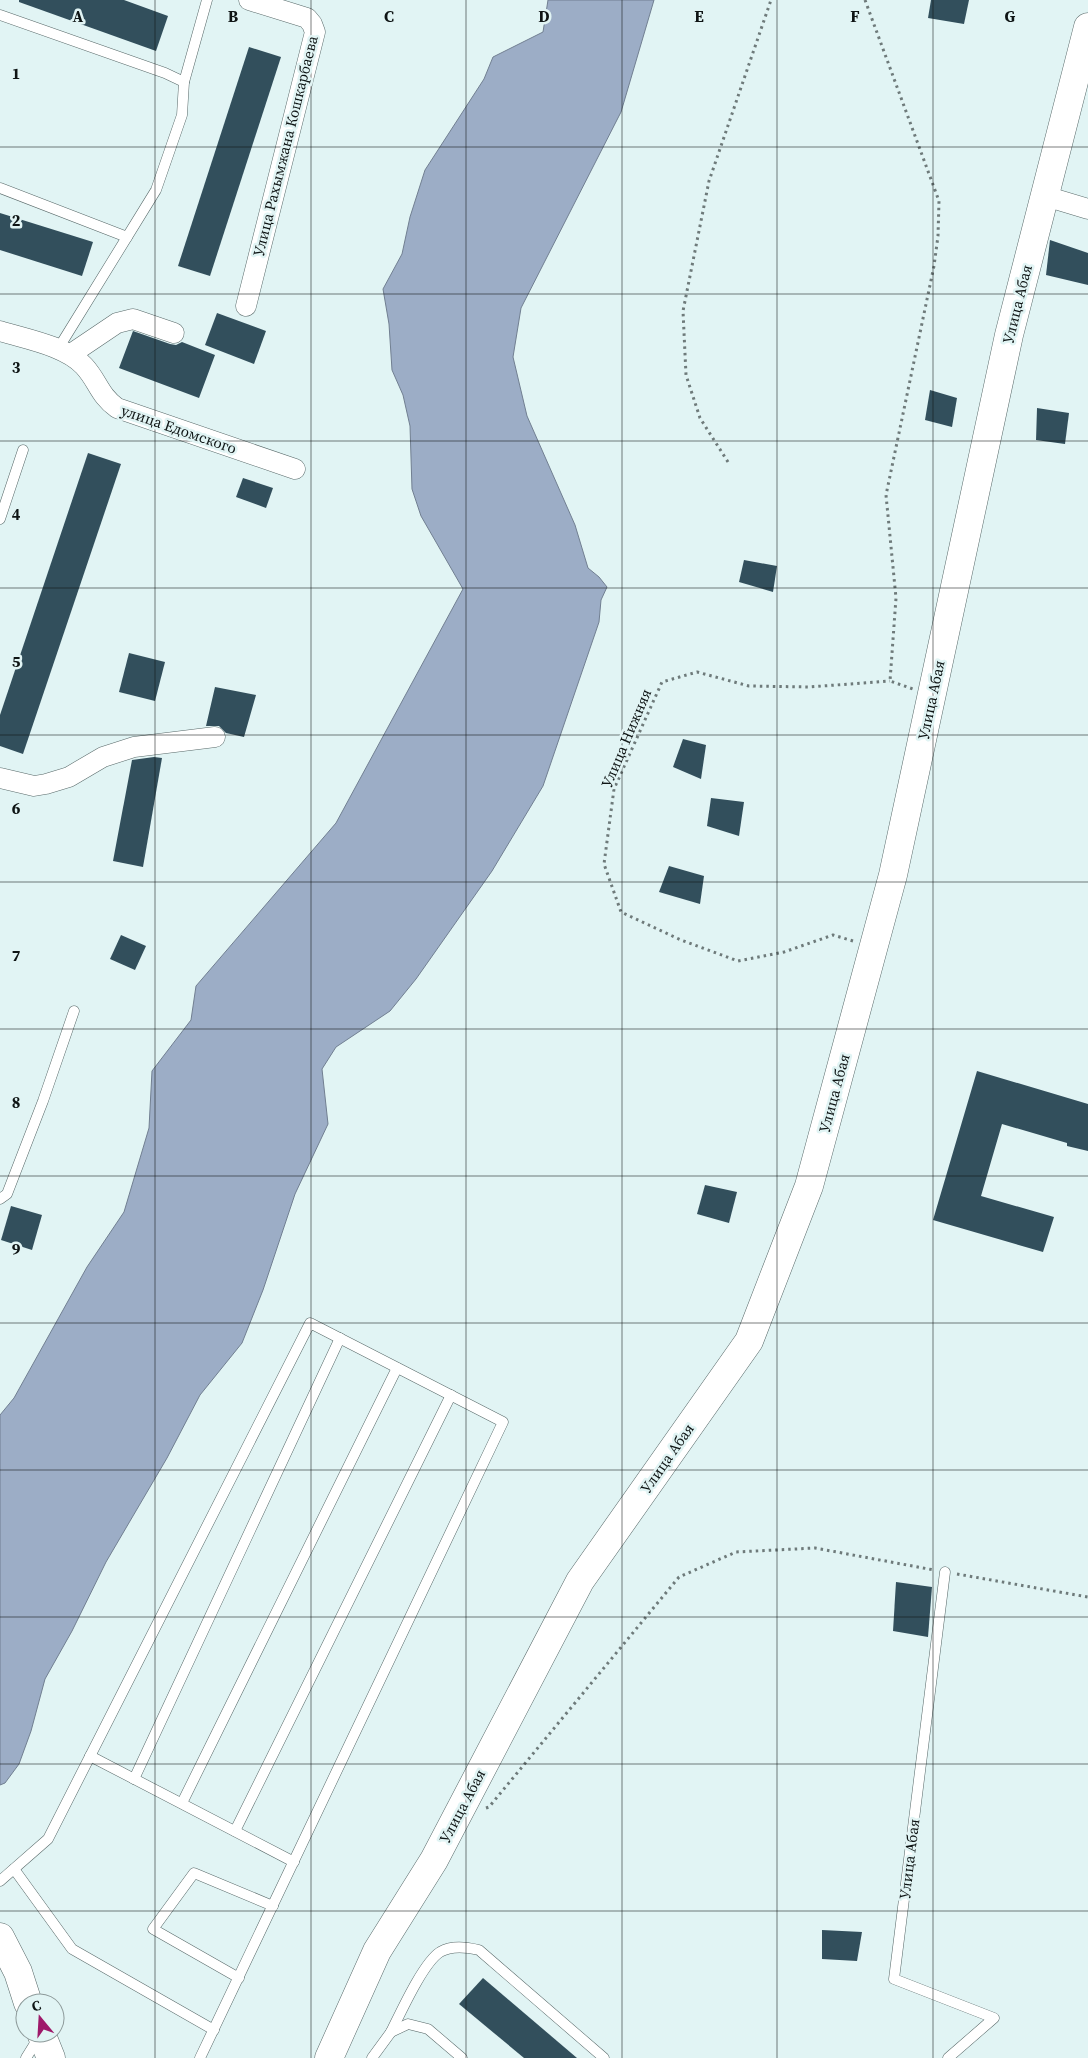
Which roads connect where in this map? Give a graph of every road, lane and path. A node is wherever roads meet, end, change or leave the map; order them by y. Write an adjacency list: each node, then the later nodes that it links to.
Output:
1 (207, 0): 7 (lane)
2 (249, 0): 12 (street, Улица Рахымжана Кошкарбаева)
3 (771, 0): 17 (path)
4 (865, 0): 20 (path)
5 (0, 15): 7 (lane)
6 (1088, 27): 9 (street, Улица Абая)
7 (184, 82): 11 (lane)
8 (0, 188): 11 (lane)
9 (1044, 196): 10 (street); 21 (street, Улица Абая)
10 (1088, 209)
11 (127, 236): 15 (lane)
12 (246, 306)
13 (0, 331): 15 (street, улица Едомского)
14 (174, 334): 15 (street)
15 (64, 352): 18 (street, улица Едомского)
16 (23, 450): 19 (lane)
17 (728, 462)
18 (295, 469)
19 (0, 520)
20 (890, 681): 21 (path); 24 (path, Улица Нижняя)
21 (932, 696): 24 (street, Улица Абая)
22 (215, 737): 23 (street)
23 (0, 778)
24 (874, 948): 35 (street, Улица Абая)
25 (74, 1011): 26 (lane)
26 (0, 1199)
27 (340, 1338): 28 (lane); 32 (lane); 33 (lane)
28 (397, 1368): 29 (lane); 34 (lane)
29 (451, 1395): 36 (lane); 37 (lane)
30 (945, 1572): 31 (path); 35 (path); 53 (lane, Улица Абая)
31 (1088, 1597)
32 (90, 1756): 33 (lane); 38 (lane)
33 (134, 1779): 34 (lane)
34 (182, 1803): 36 (lane)
35 (456, 1817): 49 (street, Улица Абая)
36 (235, 1831): 37 (lane)
37 (294, 1862): 40 (lane)
38 (14, 1869): 39 (lane); 44 (lane)
39 (0, 1881)
40 (273, 1906): 42 (lane); 42 (lane)
41 (0, 1937): 43 (street)
42 (239, 1978): 44 (lane)
43 (25, 1993)
44 (214, 2030): 48 (lane)
45 (391, 2032): 50 (lane); 51 (lane); 52 (lane)
46 (43, 2043): 47 (lane)
47 (26, 2058)
48 (200, 2058)
49 (329, 2058)
50 (372, 2058)
51 (462, 2058)
52 (604, 2058)
53 (948, 2058)

